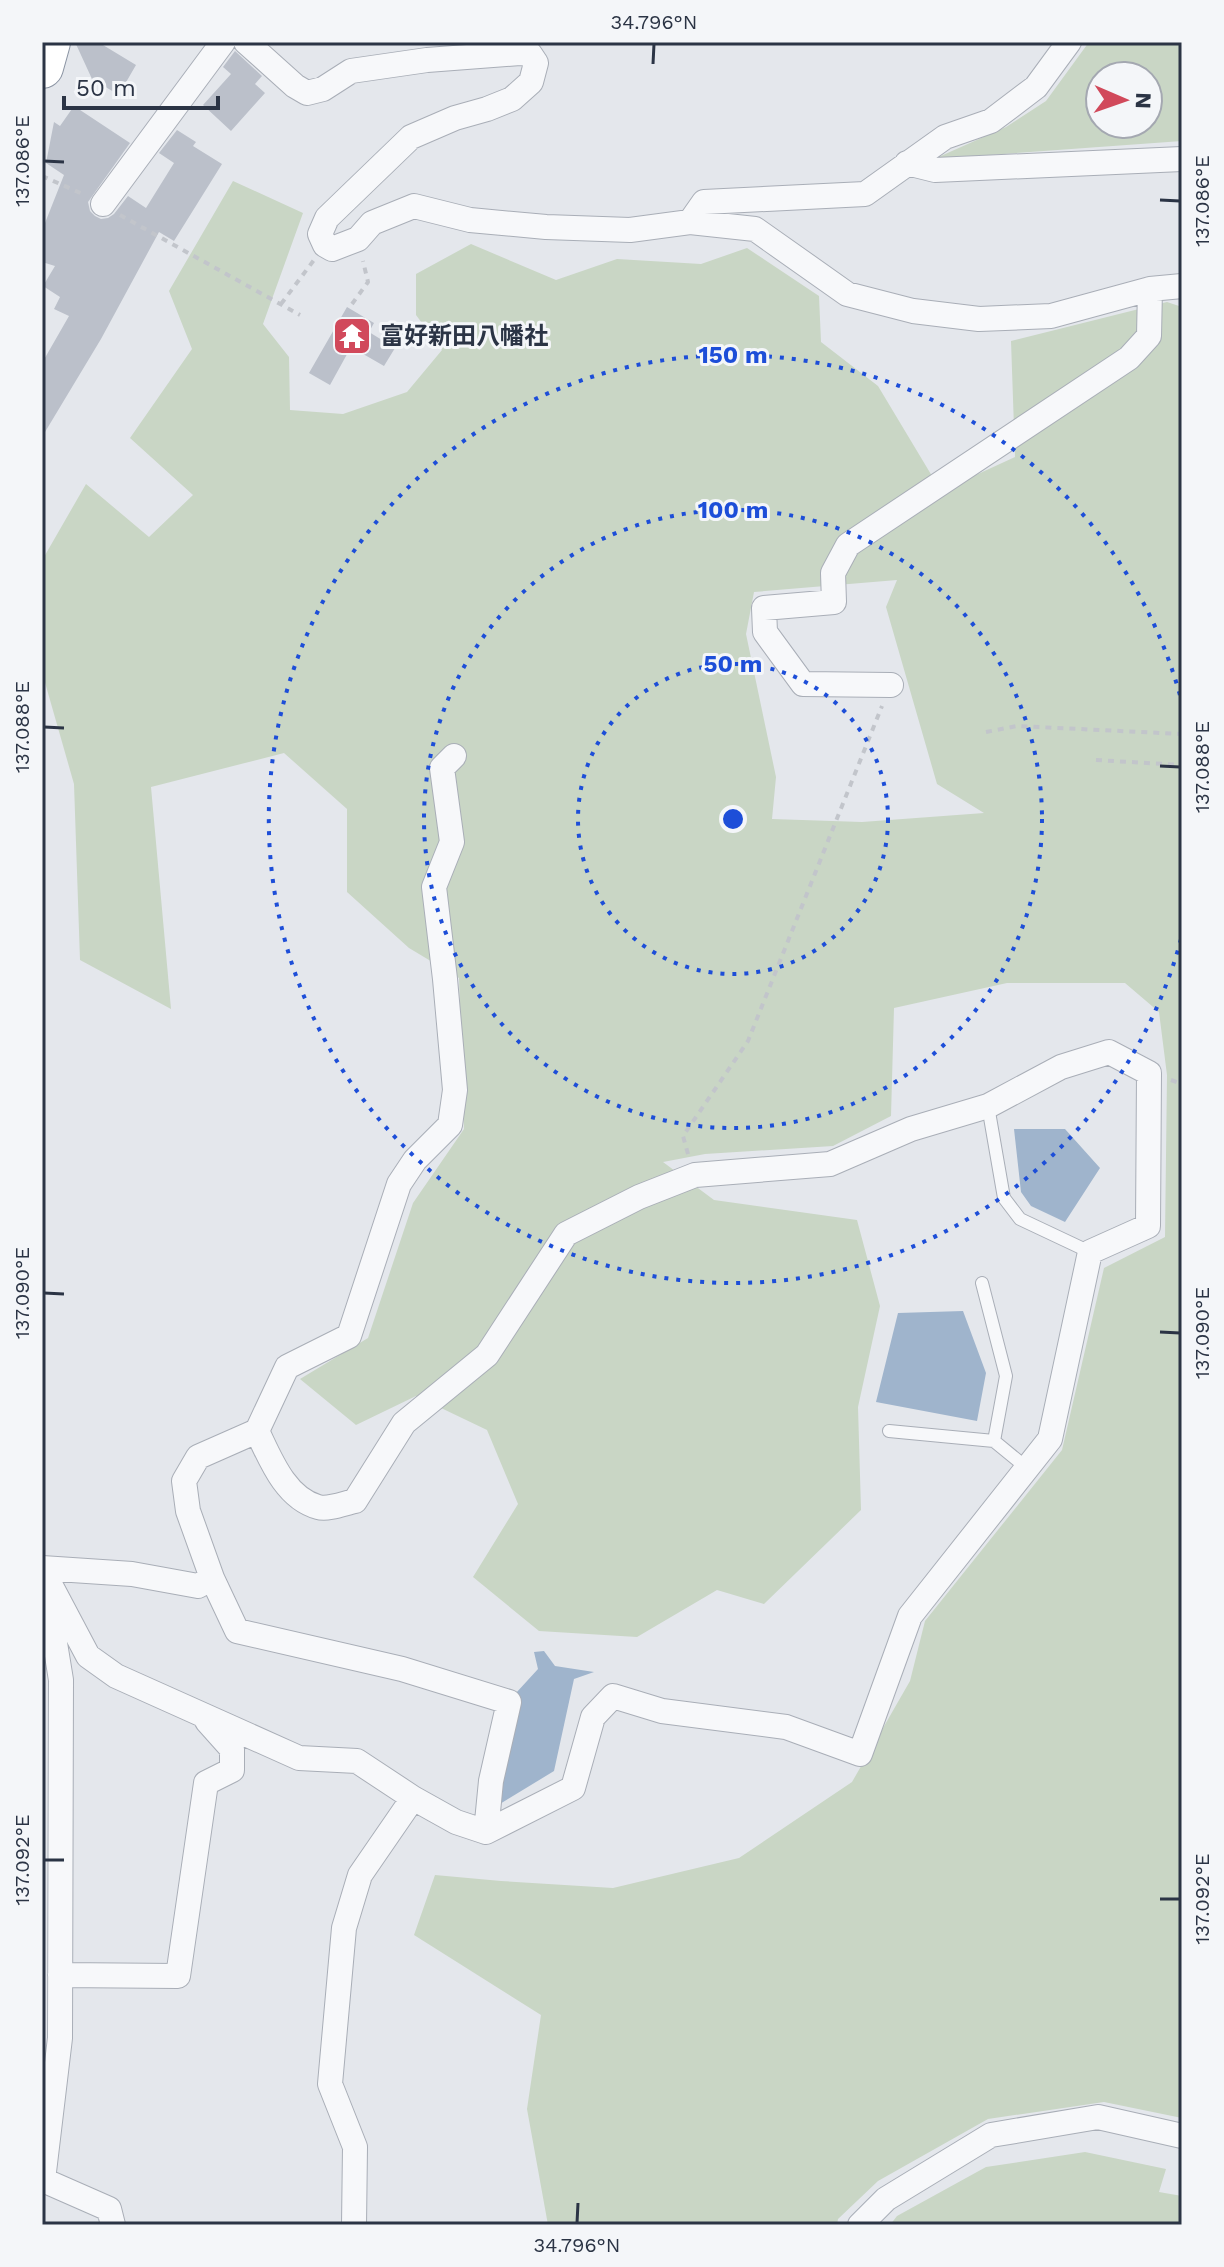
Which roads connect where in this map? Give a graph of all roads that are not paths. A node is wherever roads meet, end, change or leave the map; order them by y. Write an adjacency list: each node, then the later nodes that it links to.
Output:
1 (49, 42): 5 (highway)
2 (223, 42): 8 (street)
3 (246, 42): 9 (street)
4 (1069, 42): 7 (street)
5 (42, 67)
6 (1182, 159): 7 (street)
7 (907, 163): 9 (street)
8 (103, 204)
9 (690, 222): 11 (street)
10 (1182, 286): 11 (street)
11 (1150, 289): 12 (street)
12 (891, 685)
13 (454, 756): 17 (street)
14 (988, 1106): 15 (lane); 15 (street); 17 (street)
15 (1090, 1252): 20 (street)
16 (982, 1283): 19 (lane)
17 (257, 1431): 22 (street)
18 (889, 1431): 19 (lane)
19 (994, 1441): 20 (lane)
20 (1027, 1468): 26 (street)
21 (42, 1569): 22 (street); 24 (street)
22 (212, 1578): 26 (street)
23 (42, 1607): 27 (street)
24 (200, 1714): 25 (street); 27 (street)
25 (413, 1798): 26 (street); 31 (street)
26 (486, 1832)
27 (60, 1975): 28 (street)
28 (51, 2038): 30 (street)
29 (1182, 2136): 32 (street)
30 (113, 2225)
31 (354, 2225)
32 (860, 2225)

